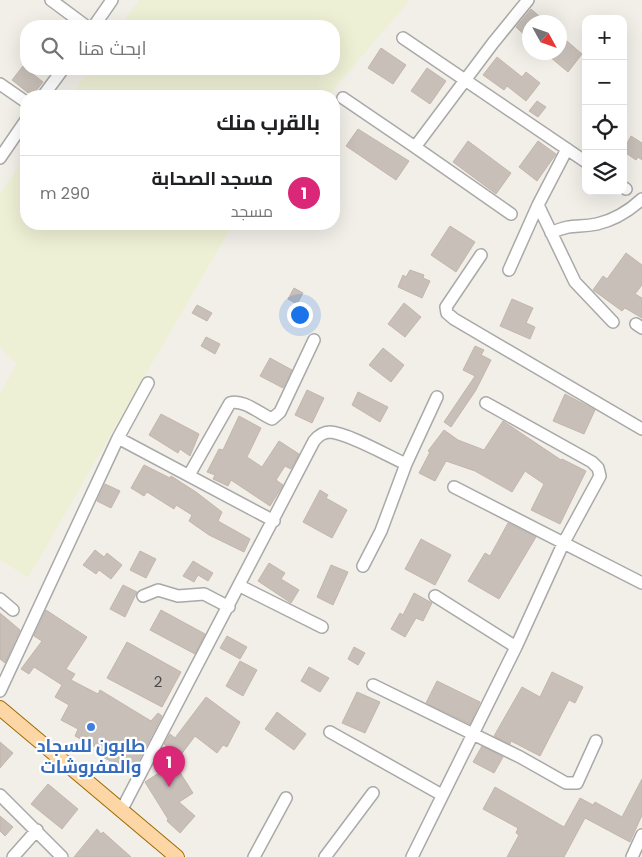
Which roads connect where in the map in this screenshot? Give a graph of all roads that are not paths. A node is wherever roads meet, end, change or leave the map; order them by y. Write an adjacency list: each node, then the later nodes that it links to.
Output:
1 (51, 0): 4 (street)
2 (112, 0): 5 (street)
3 (528, 0): 8 (street)
4 (78, 20)
5 (98, 20)
6 (403, 38): 8 (street)
7 (59, 75): 10 (street)
8 (466, 81): 14 (street); 15 (street)
9 (0, 84): 11 (street)
10 (47, 90)
11 (20, 98)
12 (343, 98): 14 (street)
13 (20, 129): 16 (street)
14 (415, 147): 20 (street)
15 (567, 149): 17 (street); 19 (street)
16 (0, 158)
17 (582, 159)
18 (642, 199): 21 (street)
19 (538, 205): 21 (street); 23 (street)
20 (511, 214)
21 (551, 233): 24 (street)
22 (481, 255): 29 (street)
23 (509, 270)
24 (614, 322)
25 (314, 340): 32 (street)
26 (148, 383): 30 (street)
27 (438, 396): 31 (street)
28 (486, 404): 35 (street)
29 (642, 429)
30 (118, 438): 32 (street); 47 (street)
31 (406, 464): 34 (street); 36 (street)
32 (189, 475): 34 (street)
33 (454, 486): 35 (street)
34 (274, 521): 38 (street)
35 (563, 544): 37 (street); 45 (street)
36 (363, 566)
37 (642, 583)
38 (240, 586): 42 (street); 44 (street)
39 (143, 596): 42 (street)
40 (435, 596): 45 (street)
41 (0, 599): 43 (street)
42 (229, 607): 56 (street)
43 (13, 610)
44 (322, 627)
45 (516, 647): 50 (street)
46 (373, 684): 50 (street)
47 (0, 691)
48 (0, 708): 56 (main road)
49 (330, 732): 54 (street)
50 (473, 733): 51 (street); 54 (street)
51 (596, 741)
52 (373, 793): 63 (street)
53 (0, 795): 57 (street)
54 (442, 795): 64 (street)
55 (286, 798): 62 (street)
56 (121, 811): 61 (main road)
57 (37, 830): 59 (street); 60 (street)
58 (642, 835): 65 (street)
59 (13, 857)
60 (62, 857)
61 (177, 857)
62 (254, 857)
63 (325, 857)
64 (412, 857)
65 (632, 857)

